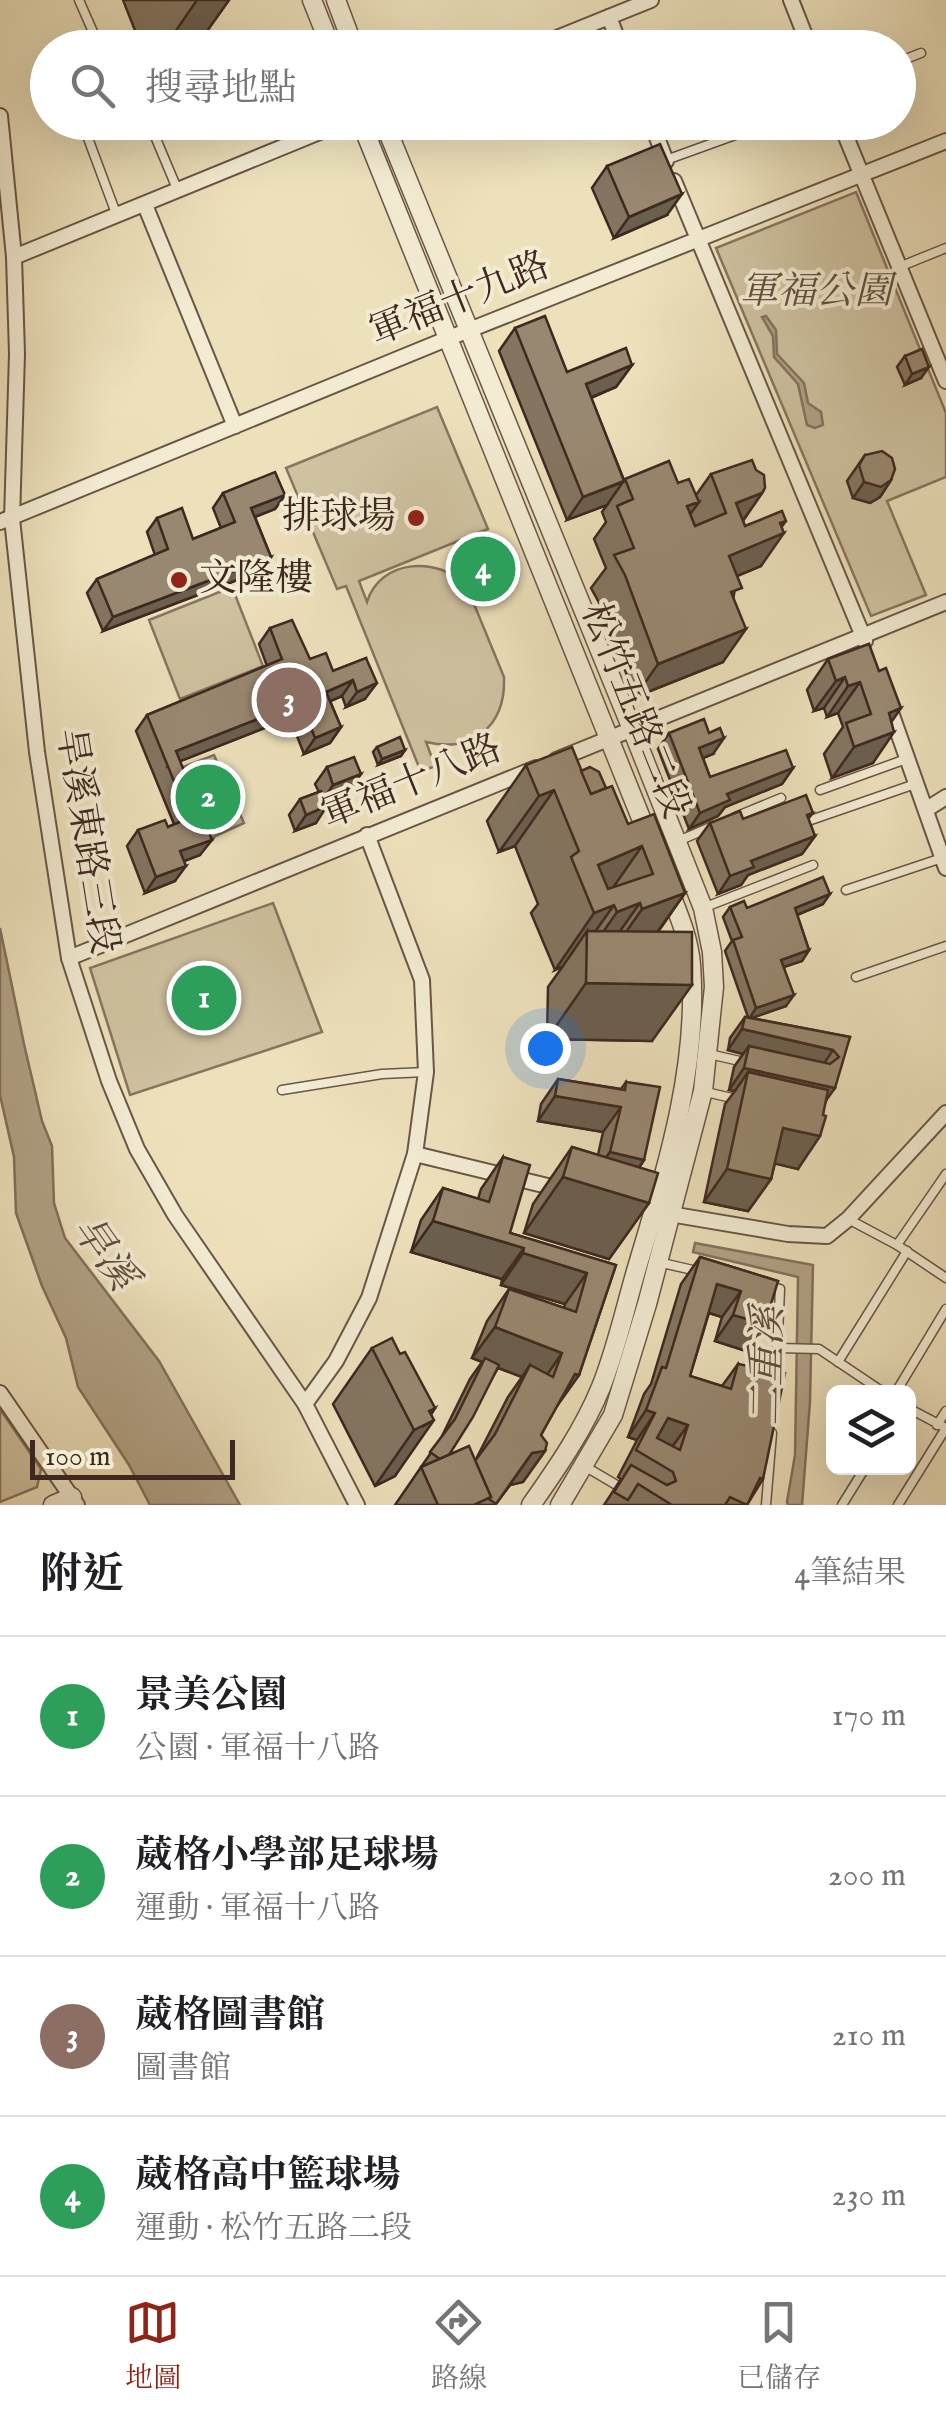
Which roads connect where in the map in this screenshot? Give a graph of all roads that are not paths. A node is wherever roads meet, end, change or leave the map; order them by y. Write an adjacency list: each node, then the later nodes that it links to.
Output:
1 (80, 0): 7 (lane)
2 (312, 0): 8 (street)
3 (336, 0): 9 (street)
4 (651, 0): 6 (street)
5 (791, 0): 12 (street)
6 (609, 17): 10 (street); 11 (street)
7 (92, 30)
8 (324, 30)
9 (347, 30)
10 (577, 30)
11 (614, 30)
12 (803, 30)
13 (921, 54): 14 (lane)
14 (916, 56)
15 (0, 116): 32 (street, 旱溪東路三段)
16 (89, 140): 29 (lane)
17 (156, 140): 27 (lane)
18 (301, 140): 27 (street)
19 (367, 140): 35 (street, 松竹五路二段)
20 (391, 140): 34 (street, 松竹五路二段)
21 (658, 140): 25 (street)
22 (721, 140): 25 (lane)
23 (847, 140): 26 (street)
24 (946, 141): 26 (street, 軍福十九路)
25 (666, 160): 30 (street)
26 (862, 175): 30 (street, 軍福十九路); 33 (street)
27 (178, 192): 28 (street)
28 (145, 205): 29 (street); 37 (street)
29 (117, 216): 32 (street)
30 (698, 240): 34 (street, 軍福十九路); 40 (street)
31 (946, 248): 33 (lane)
32 (14, 257): 38 (street, 旱溪東路三段)
33 (899, 268): 36 (street)
34 (470, 330): 35 (street, 軍福十九路); 43 (street, 松竹五路二段)
35 (449, 338): 37 (street, 軍福十九路); 44 (street, 松竹五路二段)
36 (944, 371)
37 (235, 426): 38 (street, 軍福十九路)
38 (6, 520): 59 (street, 旱溪東路三段)
39 (946, 602): 40 (street, 軍福十八路)
40 (863, 636): 41 (street); 43 (street, 軍福十八路)
41 (870, 653)
42 (883, 688): 45 (street)
43 (632, 730): 44 (street, 軍福十八路); 53 (street, 松竹五路二段)
44 (611, 738): 52 (street, 軍福十八路); 71 (street, 松竹五路二段)
45 (909, 758): 46 (street); 47 (lane)
46 (918, 783): 50 (street); 51 (lane)
47 (820, 790)
48 (946, 797): 50 (street)
49 (780, 798): 53 (lane)
50 (927, 809): 54 (street)
51 (808, 821)
52 (368, 835): 59 (street, 軍福十八路); 63 (street)
53 (676, 842): 57 (street, 松竹五路二段)
54 (943, 852): 56 (lane)
55 (813, 865): 57 (lane)
56 (846, 890)
57 (703, 908): 61 (street, 松竹五路二段)
58 (946, 946): 60 (lane)
59 (69, 958): 86 (street, 旱溪東路三段)
60 (856, 977)
61 (708, 1054): 62 (lane); 65 (street, 松竹五路二段)
62 (762, 1066)
63 (426, 1072): 64 (lane); 68 (street)
64 (282, 1090)
65 (703, 1092): 66 (lane); 71 (street, 松竹五路二段)
66 (738, 1100)
67 (946, 1113): 72 (street)
68 (415, 1154): 70 (street); 86 (street)
69 (946, 1174): 73 (lane)
70 (580, 1194)
71 (653, 1210): 72 (street); 75 (street, 松竹五路二段); 97 (street, 松竹五路二段)
72 (848, 1219): 73 (lane)
73 (898, 1245): 74 (lane)
74 (907, 1252): 76 (lane); 81 (lane)
75 (658, 1262): 77 (lane); 91 (street, 松竹五路二段)
76 (944, 1272)
77 (710, 1274)
78 (762, 1285): 80 (lane)
79 (946, 1309): 83 (lane)
80 (779, 1348): 81 (lane); 84 (lane)
81 (838, 1362): 82 (lane)
82 (872, 1385)
83 (900, 1385)
84 (776, 1387)
85 (0, 1392): 94 (street)
86 (305, 1404): 96 (street, 旱溪東路三段)
87 (946, 1410): 90 (lane)
88 (916, 1412): 90 (lane)
89 (772, 1426): 99 (lane)
90 (943, 1427): 101 (lane)
91 (584, 1466): 93 (lane); 98 (street, 松竹五路二段)
92 (861, 1475): 100 (lane)
93 (634, 1495)
94 (74, 1501): 95 (street)
95 (53, 1505)
96 (357, 1505)
97 (532, 1505)
98 (560, 1505)
99 (766, 1505)
100 (842, 1505)
101 (898, 1505)

